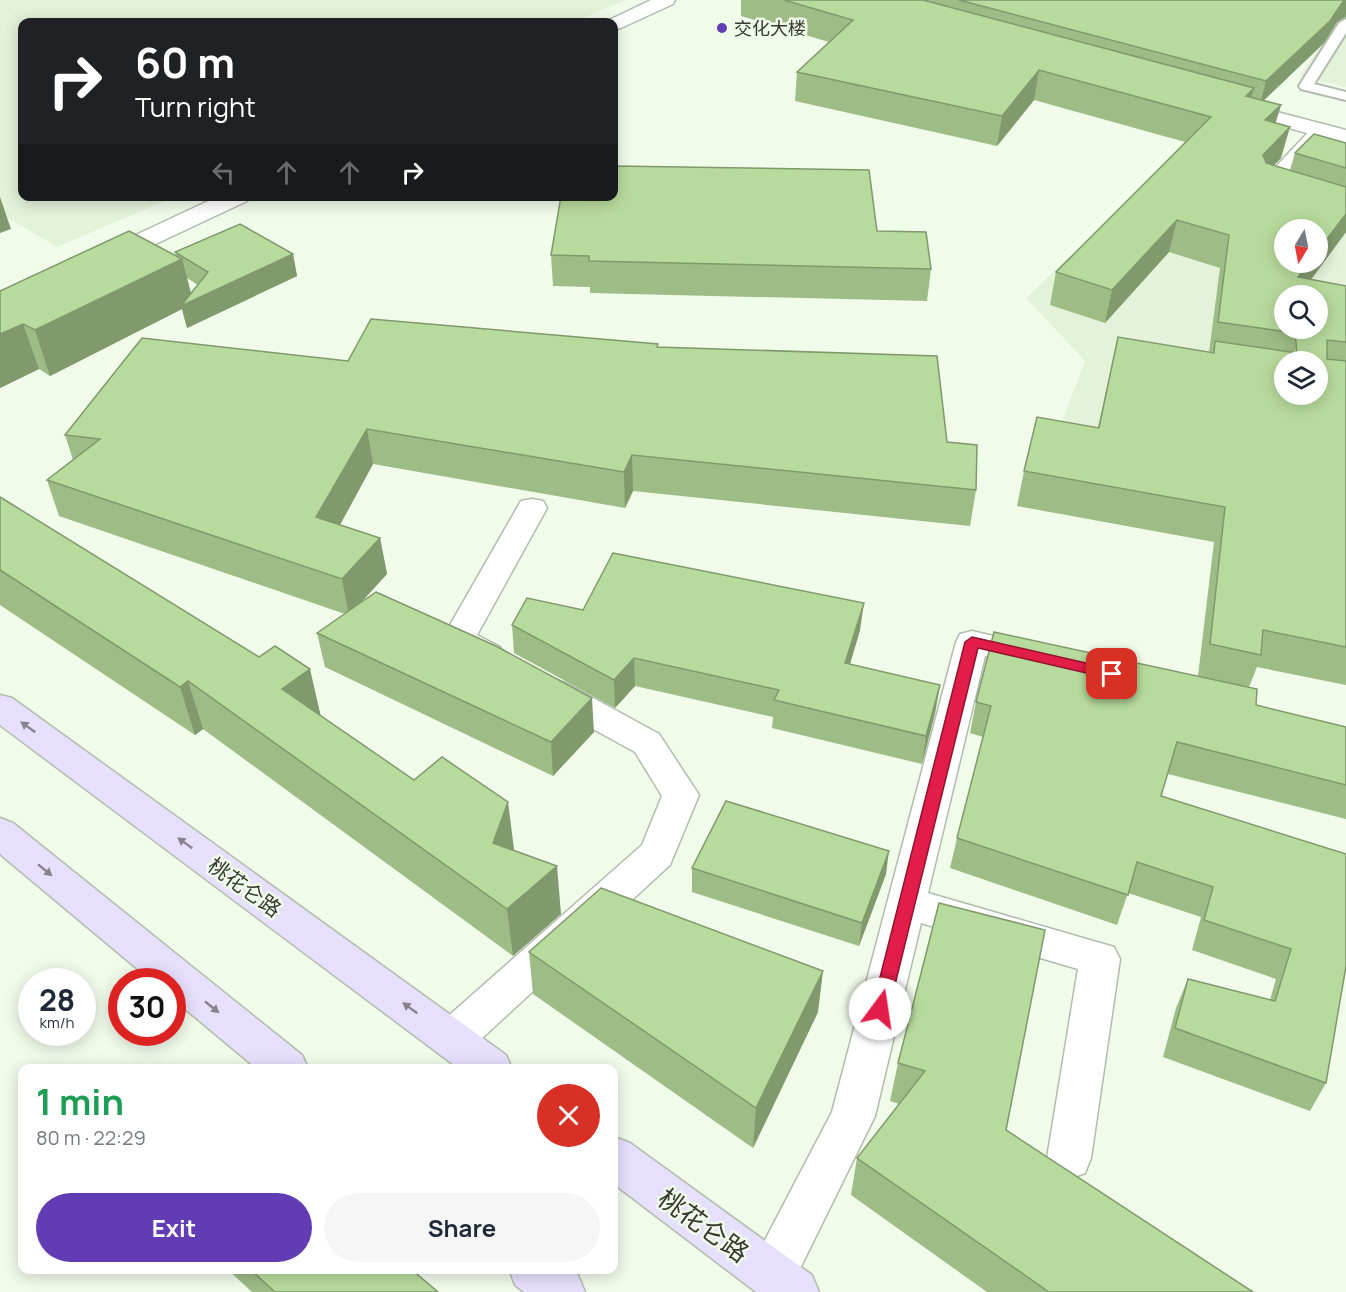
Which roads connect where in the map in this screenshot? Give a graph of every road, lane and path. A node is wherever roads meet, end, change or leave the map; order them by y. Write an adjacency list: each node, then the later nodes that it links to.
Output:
1 (666, 0): 2 (street)
2 (618, 22)
3 (1346, 23): 4 (lane)
4 (1346, 96)
5 (1220, 103): 6 (street)
6 (1322, 131): 7 (street); 9 (street)
7 (1346, 137)
8 (228, 201): 10 (street)
9 (1346, 213)
10 (87, 267)
11 (532, 508): 16 (street)
12 (1066, 663): 15 (street)
13 (0, 707): 16 (main road, 桃花仑路, one-way to 13)
14 (0, 833): 17 (main road, one-way to 17)
15 (907, 903): 19 (street); 22 (street)
16 (452, 1040): 18 (main road, 桃花仑路)
17 (282, 1064)
18 (485, 1064)
19 (1069, 1158)
20 (618, 1161): 22 (main road, 桃花仑路)
21 (538, 1274): 23 (main road)
22 (784, 1284)
23 (561, 1292)

